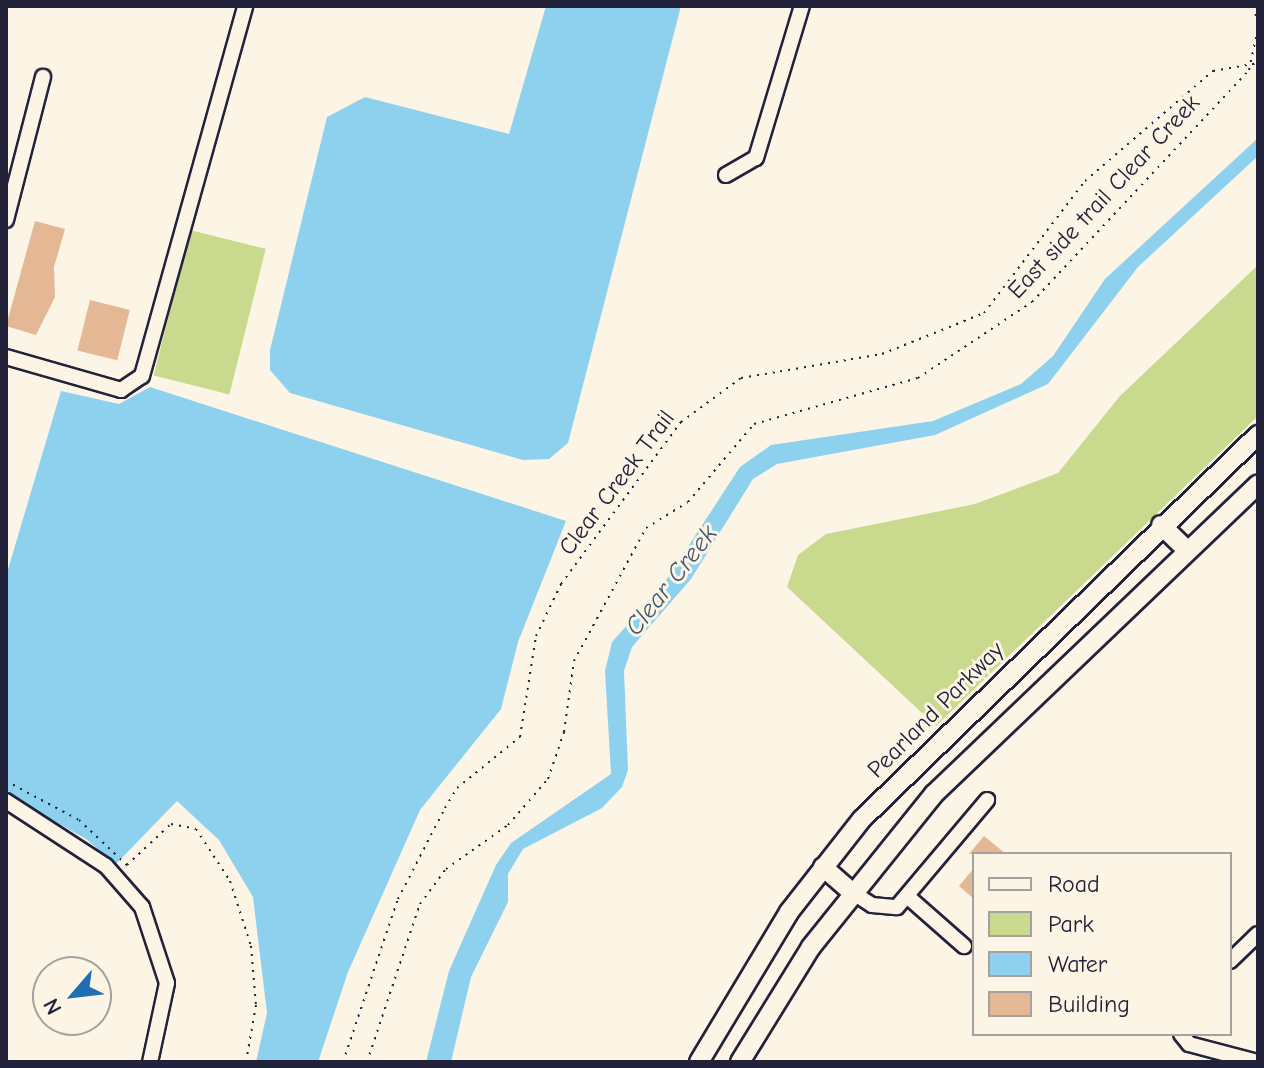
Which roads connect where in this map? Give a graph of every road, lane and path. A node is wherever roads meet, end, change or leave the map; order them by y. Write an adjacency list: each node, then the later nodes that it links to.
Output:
1 (245, 6): 11 (street)
2 (802, 6): 9 (street)
3 (1253, 6): 4 (path)
4 (1258, 22)
5 (1258, 28): 6 (path)
6 (1250, 62): 7 (path, Clear Creek Trail); 28 (path, Clear Creek Trail); 29 (path, East side trail Clear Creek)
7 (1258, 63)
8 (43, 77): 10 (street)
9 (726, 175)
10 (6, 220)
11 (6, 357)
12 (1258, 435): 14 (main road, Pearland Parkway)
13 (1258, 484): 15 (main road)
14 (1161, 525): 15 (main road); 19 (main road, Pearland Parkway)
15 (1188, 551): 20 (main road)
16 (6, 781): 27 (path)
17 (987, 800): 21 (street)
18 (6, 801): 26 (street)
19 (823, 867): 20 (main road); 30 (main road, Pearland Parkway)
20 (852, 892): 21 (street); 31 (main road)
21 (907, 896): 23 (street)
22 (1258, 934): 24 (street)
23 (964, 946)
24 (1232, 959)
25 (1183, 1036): 32 (street)
26 (150, 1062)
27 (246, 1062)
28 (343, 1062)
29 (367, 1062)
30 (699, 1062)
31 (740, 1062)
32 (1257, 1062)

